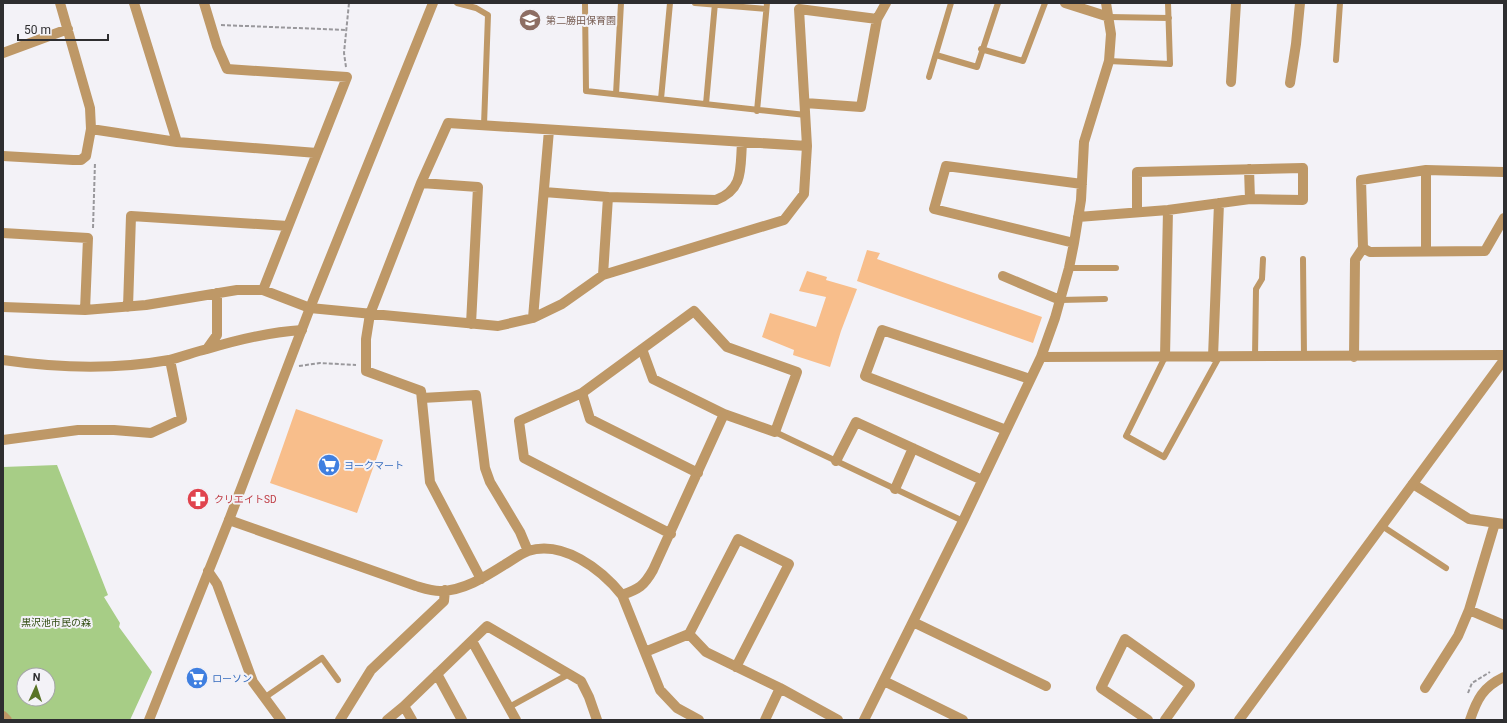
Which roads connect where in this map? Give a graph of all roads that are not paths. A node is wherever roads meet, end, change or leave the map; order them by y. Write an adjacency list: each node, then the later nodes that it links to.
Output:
1 (60, 3): 25 (street)
2 (134, 3): 43 (street)
3 (204, 3): 46 (street)
4 (433, 3): 78 (street)
5 (457, 3): 40 (lane)
6 (585, 3): 34 (lane)
7 (621, 3): 34 (lane)
8 (670, 3): 35 (lane)
9 (695, 3): 20 (lane)
10 (886, 3): 24 (street)
11 (951, 3): 28 (lane)
12 (998, 3): 26 (lane)
13 (1045, 3): 26 (lane)
14 (1065, 3): 22 (street)
15 (1106, 3): 22 (street)
16 (1168, 3): 23 (lane)
17 (1236, 3): 32 (street)
18 (1300, 3): 33 (street)
19 (1340, 3): 29 (lane)
20 (715, 4): 21 (lane); 37 (lane)
21 (767, 6): 38 (lane)
22 (1109, 17): 23 (lane); 30 (street)
23 (1169, 18): 30 (lane)
24 (877, 19): 36 (street); 36 (street)
25 (68, 29): 27 (street); 41 (street)
26 (982, 49): 28 (lane)
27 (3, 53)
28 (936, 55): 31 (lane)
29 (1336, 60)
30 (1109, 61): 52 (street)
31 (929, 77)
32 (1231, 82)
33 (1290, 83)
34 (616, 94): 35 (lane)
35 (661, 99): 37 (lane)
36 (806, 103): 39 (street)
37 (706, 104): 38 (lane)
38 (757, 111): 39 (lane)
39 (806, 115): 45 (street)
40 (484, 125): 42 (street); 51 (street)
41 (91, 129): 43 (street); 47 (street)
42 (549, 130): 44 (street); 53 (street)
43 (177, 142): 46 (street)
44 (742, 143): 45 (street); 54 (street)
45 (807, 146): 70 (street)
46 (317, 154): 61 (street)
47 (3, 156)
48 (1250, 169): 55 (street); 55 (street); 58 (street)
49 (1426, 170): 50 (street); 64 (street); 65 (street)
50 (1504, 172)
51 (421, 183): 80 (street); 82 (street)
52 (1082, 184): 59 (street); 63 (street)
53 (544, 192): 54 (street); 81 (street)
54 (608, 197): 70 (street)
55 (1250, 199): 56 (street)
56 (1219, 203): 57 (street); 89 (street)
57 (1168, 210): 58 (street); 88 (street)
58 (1137, 212): 59 (street)
59 (1078, 217): 63 (street)
60 (1504, 218): 65 (street)
61 (288, 226): 72 (street); 77 (street)
62 (3, 233): 79 (street)
63 (1074, 243): 68 (street)
64 (1363, 248): 65 (street); 92 (street)
65 (1426, 251)
66 (1263, 259): 90 (lane)
67 (1303, 259): 91 (lane)
68 (1069, 268): 69 (lane); 75 (street)
69 (1116, 268)
70 (603, 275): 81 (street)
71 (1003, 276): 75 (street)
72 (263, 290): 73 (street); 78 (street)
73 (217, 293): 77 (street); 84 (street)
74 (1105, 299): 75 (lane)
75 (1060, 300): 87 (street)
76 (3, 307): 79 (street)
77 (128, 307): 79 (street)
78 (310, 308): 80 (street); 83 (street)
79 (85, 310)
80 (370, 314): 82 (street); 98 (street)
81 (533, 318): 82 (street)
82 (472, 324)
83 (302, 330): 84 (street); 109 (street)
84 (207, 348): 94 (street)
85 (642, 349): 97 (street); 99 (street); 101 (street)
86 (1504, 355): 92 (street)
87 (1041, 357): 88 (street); 96 (street)
88 (1165, 357): 89 (street); 89 (lane)
89 (1216, 357): 90 (street)
90 (1255, 357): 91 (street)
91 (1304, 357): 92 (street)
92 (1354, 357)
93 (3, 360): 94 (street)
94 (170, 360): 102 (street)
95 (1504, 360): 107 (street)
96 (1030, 379): 100 (street); 100 (street)
97 (582, 393): 105 (street); 113 (street)
98 (422, 398): 114 (street); 117 (street)
99 (724, 414): 101 (street); 105 (street)
100 (1006, 430): 106 (street)
101 (775, 432): 104 (lane)
102 (3, 440)
103 (913, 448): 104 (street); 106 (street); 108 (street)
104 (836, 461): 108 (lane)
105 (698, 473): 113 (street)
106 (982, 480): 110 (street)
107 (1413, 484): 111 (street); 112 (street)
108 (895, 489): 110 (lane)
109 (229, 520): 116 (street); 118 (street)
110 (963, 521): 121 (street)
111 (1499, 523): 120 (street)
112 (1382, 526): 115 (lane); 155 (street)
113 (671, 534): 119 (street)
114 (528, 551): 117 (street); 119 (street)
115 (1446, 568)
116 (208, 571): 135 (street); 140 (street)
117 (481, 580): 118 (street)
118 (445, 590): 142 (street)
119 (622, 595): 125 (street)
120 (1469, 610): 122 (street); 134 (street)
121 (913, 622): 131 (street); 132 (street)
122 (1504, 625)
123 (689, 634): 125 (street); 126 (street); 126 (street)
124 (472, 641): 127 (street); 128 (street); 137 (street)
125 (645, 652): 148 (street)
126 (736, 667): 133 (street)
127 (437, 674): 136 (street); 145 (street)
128 (569, 674): 137 (lane); 147 (street)
129 (1504, 677): 156 (street)
130 (338, 680): 135 (lane)
131 (884, 681): 151 (street); 152 (street)
132 (1046, 686)
133 (780, 688): 149 (street); 150 (street)
134 (1425, 688)
135 (264, 698): 141 (street)
136 (404, 706): 143 (street); 144 (street)
137 (509, 707): 146 (street)
138 (3, 716): 139 (street)
139 (7, 720)
140 (149, 720)
141 (281, 720)
142 (340, 720)
143 (387, 720)
144 (412, 720)
145 (462, 720)
146 (516, 720)
147 (597, 720)
148 (699, 720)
149 (764, 720)
150 (838, 720)
151 (864, 720)
152 (963, 720)
153 (1148, 720): 154 (street)
154 (1165, 720)
155 (1239, 720)
156 (1470, 720)

